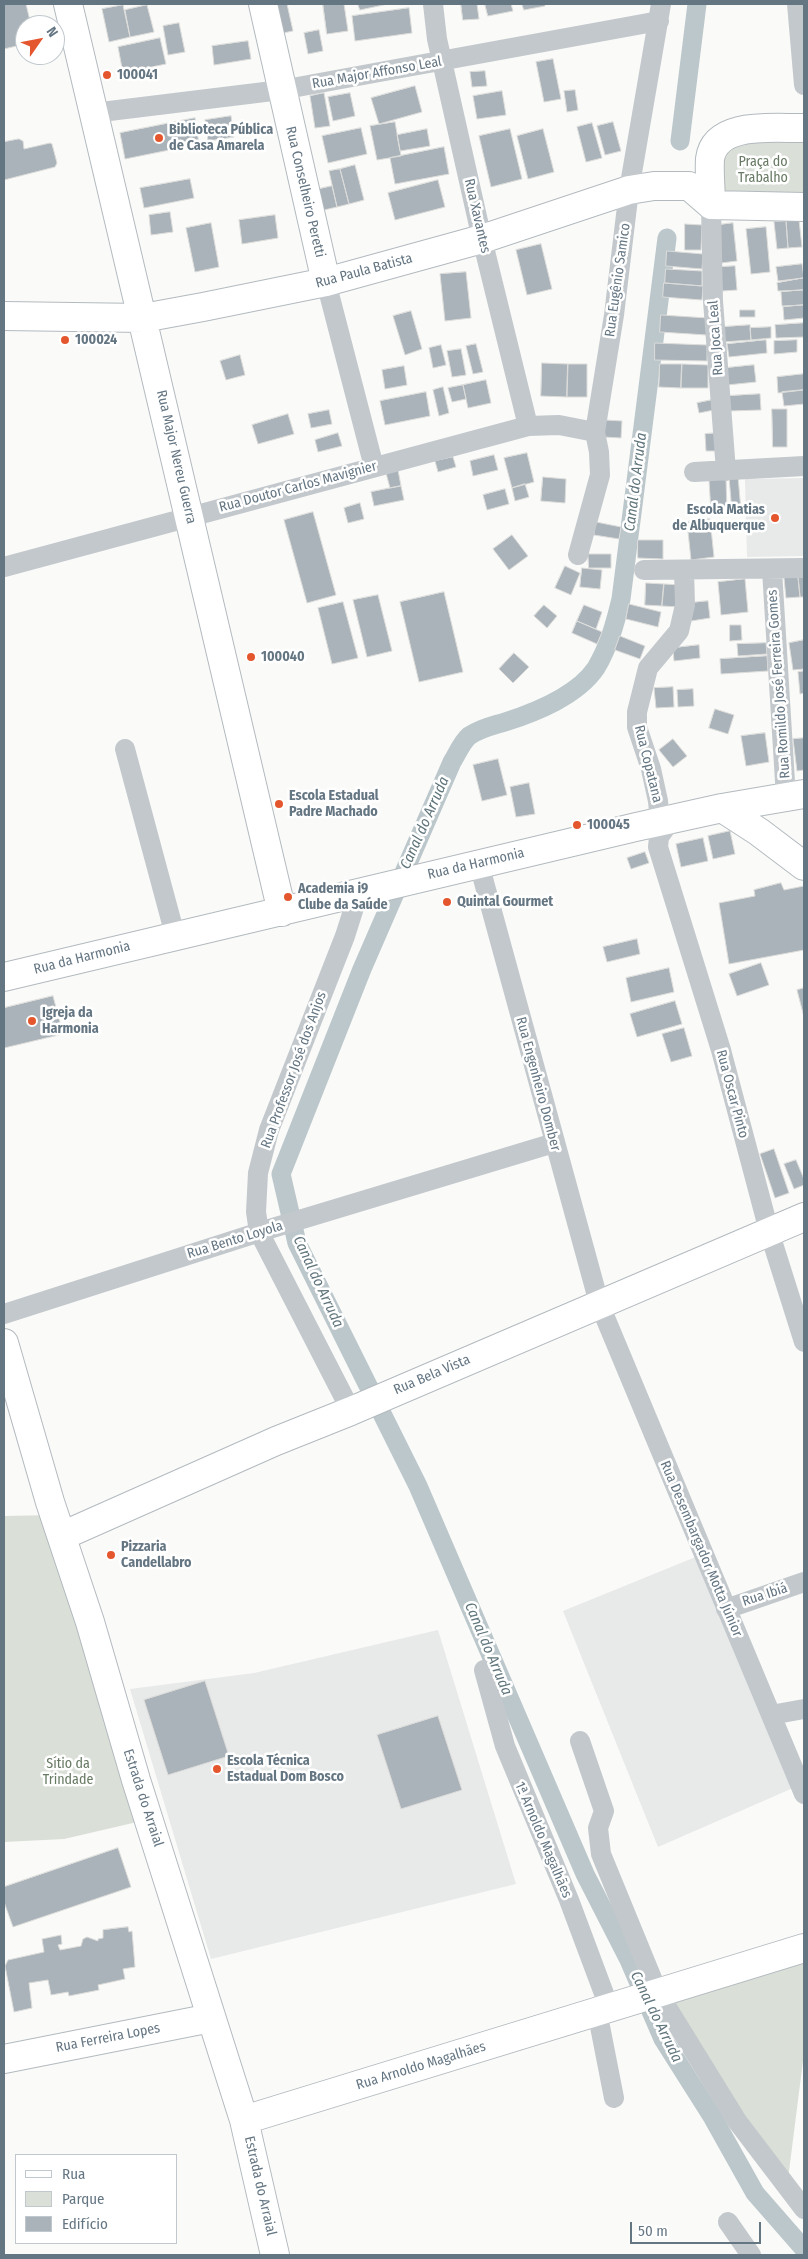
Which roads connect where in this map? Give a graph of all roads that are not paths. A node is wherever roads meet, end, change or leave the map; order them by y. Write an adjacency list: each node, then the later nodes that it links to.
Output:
1 (68, 4): 9 (street, Rua Major Nereu Guerra)
2 (263, 4): 8 (street, Rua Conselheiro Peretti)
3 (433, 4): 6 (street, Rua Xavantes)
4 (797, 4): 7 (street)
5 (660, 12): 6 (street, Rua Major Affonso Leal); 11 (street, Rua Eugênio Samico)
6 (443, 61): 8 (street, Rua Major Affonso Leal); 14 (street, Rua Xavantes)
7 (804, 85)
8 (281, 90): 9 (street, Rua Major Affonso Leal); 15 (street, Rua Conselheiro Peretti)
9 (93, 113): 17 (street, Rua Major Nereu Guerra)
10 (804, 128): 12 (street)
11 (642, 188): 12 (street, Rua Paula Batista); 14 (street, Rua Paula Batista); 19 (street, Rua Eugênio Samico)
12 (711, 205): 13 (street); 22 (street, Rua Joca Leal)
13 (804, 207)
14 (482, 239): 15 (street, Rua Paula Batista); 18 (street, Rua Xavantes)
15 (326, 282): 17 (street, Rua Paula Batista); 21 (street, Rua Conselheiro Peretti)
16 (4, 316): 17 (street, Rua Paula Batista)
17 (143, 318): 24 (street, Rua Major Nereu Guerra)
18 (528, 426): 19 (street, Rua Doutor Carlos Mavignier); 21 (street, Rua Doutor Carlos Mavignier)
19 (595, 432): 25 (street, Rua Eugênio Samico)
20 (804, 466): 22 (street)
21 (374, 467): 24 (street, Rua Doutor Carlos Mavignier)
22 (726, 471): 23 (street)
23 (694, 472)
24 (190, 517): 26 (street, Rua Doutor Carlos Mavignier); 38 (street, Rua Major Nereu Guerra)
25 (578, 555)
26 (4, 567)
27 (804, 568): 30 (street, Rua Romildo José Ferreira Gomes)
28 (644, 570): 29 (street, Rua Romildo José Ferreira Gomes)
29 (684, 570): 30 (street, Rua Romildo José Ferreira Gomes); 34 (street, Rua Copatana)
30 (772, 570): 32 (street, Rua Romildo José Ferreira Gomes)
31 (125, 750): 39 (street)
32 (795, 796): 33 (street, Rua da Harmonia)
33 (722, 808): 34 (street, Rua da Harmonia); 36 (street)
34 (656, 829): 35 (street, Rua da Harmonia); 44 (street, Rua Oscar Pinto)
35 (478, 864): 37 (street, Rua da Harmonia); 41 (street, Rua Engenheiro Domber)
36 (804, 866)
37 (359, 892): 38 (street, Rua da Harmonia); 43 (street, Rua Professor José dos Anjos)
38 (282, 912): 39 (street, Rua da Harmonia)
39 (175, 935): 40 (street, Rua da Harmonia)
40 (4, 977)
41 (554, 1143): 43 (street, Rua Bento Loyola); 45 (street, Rua Engenheiro Domber)
42 (804, 1216): 44 (street, Rua Bela Vista)
43 (263, 1231): 46 (street, Rua Bento Loyola); 49 (street, Rua Professor José dos Anjos)
44 (769, 1232): 45 (street, Rua Bela Vista); 47 (street, Rua Oscar Pinto)
45 (600, 1303): 49 (street, Rua Bela Vista); 52 (street, Rua Desembargador Motta Júnior)
46 (4, 1314)
47 (804, 1342)
48 (4, 1344): 50 (street, Estrada do Arraial)
49 (357, 1409): 50 (street, Rua Bela Vista)
50 (62, 1536): 60 (street, Estrada do Arraial)
51 (804, 1582): 52 (street, Rua Ibiá)
52 (726, 1608): 55 (street, Rua Desembargador Motta Júnior)
53 (484, 1670): 59 (street, 1ª Arnoldo Magalhães)
54 (804, 1709): 55 (street)
55 (770, 1715): 57 (street, Rua Desembargador Motta Júnior)
56 (580, 1741): 59 (street)
57 (804, 1794)
58 (804, 1948): 59 (street, Rua Arnoldo Magalhães)
59 (630, 2001): 62 (street); 63 (street, Rua Arnoldo Magalhães); 64 (street)
60 (212, 2018): 61 (street, Rua Ferreira Lopes); 63 (street, Estrada do Arraial)
61 (4, 2059)
62 (614, 2098)
63 (244, 2120): 66 (street, Estrada do Arraial)
64 (804, 2209)
65 (728, 2222): 67 (street)
66 (275, 2255)
67 (751, 2255)

